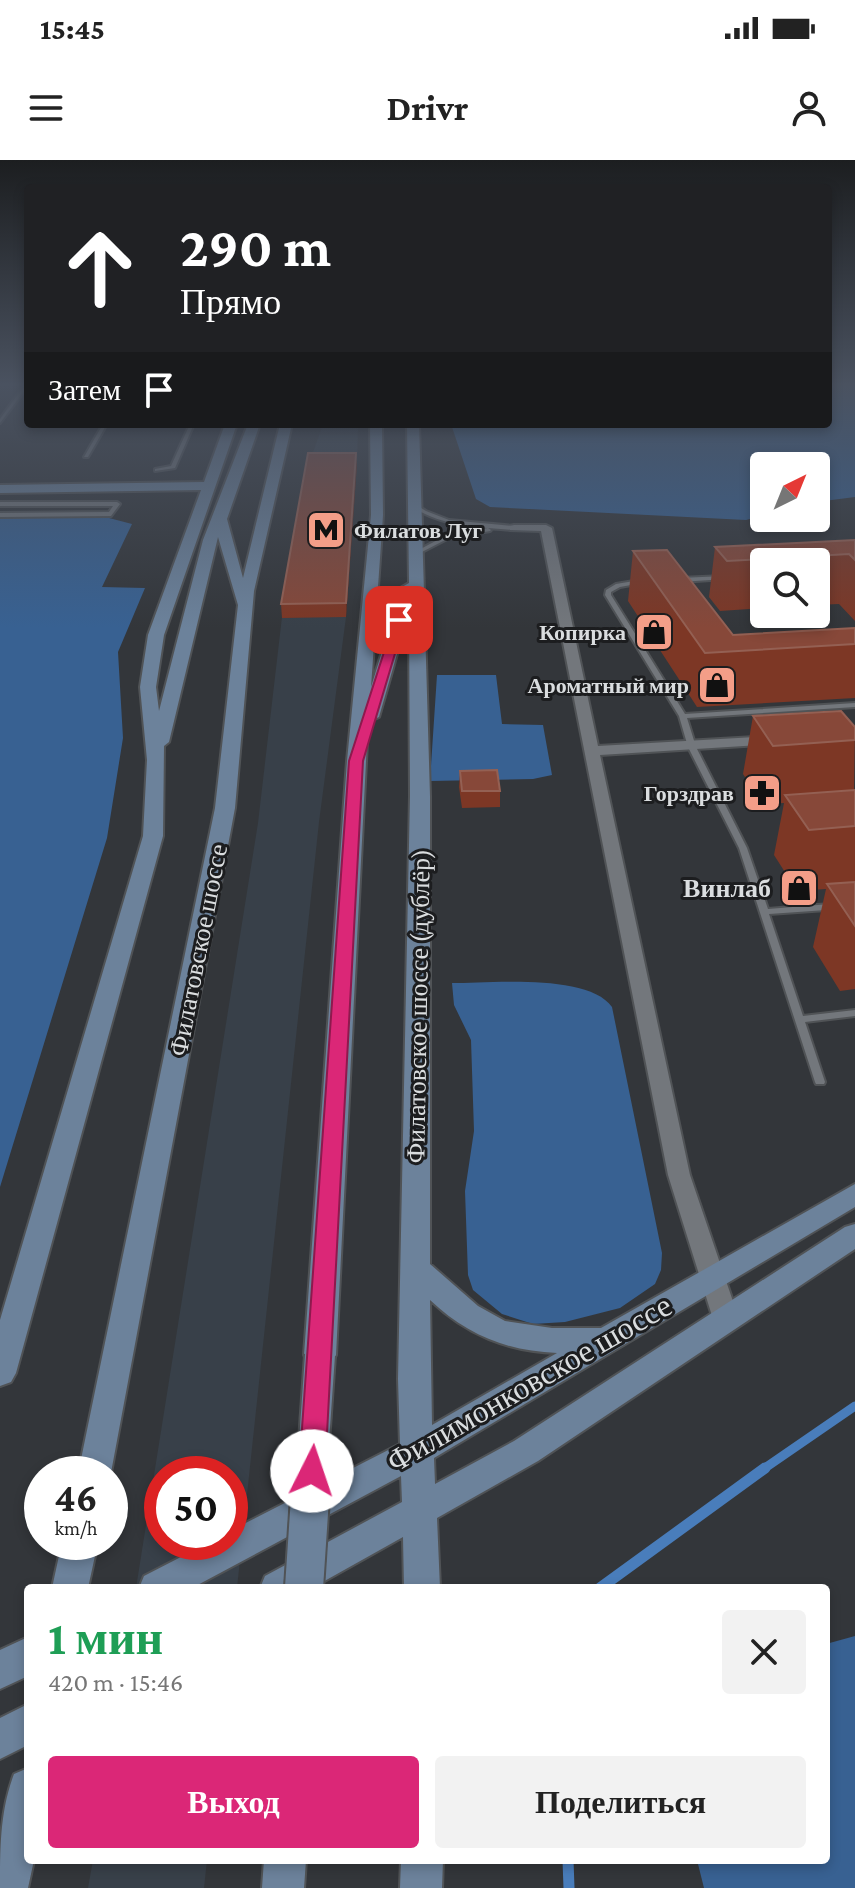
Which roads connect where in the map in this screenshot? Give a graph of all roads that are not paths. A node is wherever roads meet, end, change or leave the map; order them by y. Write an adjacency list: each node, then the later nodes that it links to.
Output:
1 (173, 467): 7 (lane)
2 (216, 467): 8 (street)
3 (239, 467): 13 (street)
4 (276, 467): 19 (street, Филатовское шоссе)
5 (376, 467): 26 (street)
6 (413, 467): 11 (street, Филатовское шоссе (дублёр))
7 (157, 470)
8 (209, 486): 9 (street); 25 (street)
9 (0, 489)
10 (0, 504): 12 (lane)
11 (413, 505): 14 (lane); 15 (street, Филатовское шоссе (дублёр))
12 (0, 515)
13 (220, 519): 19 (street); 25 (street)
14 (514, 528): 15 (lane); 24 (street)
15 (416, 558): 26 (street); 34 (street, Филатовское шоссе (дублёр))
16 (736, 577): 17 (lane)
17 (665, 581)
18 (652, 582): 21 (lane)
19 (244, 612): 40 (street, Филатовское шоссе)
20 (855, 705): 21 (lane)
21 (683, 716): 23 (lane)
22 (796, 739): 23 (street)
23 (692, 747): 24 (street); 28 (lane)
24 (592, 751): 35 (street)
25 (156, 760): 38 (street)
26 (356, 761): 46 (street, bridge)
27 (855, 905): 28 (lane)
28 (765, 912): 30 (lane)
29 (855, 1013): 30 (lane)
30 (800, 1019): 31 (lane)
31 (820, 1082)
32 (855, 1194): 35 (street, Филимонковское шоссе)
33 (855, 1235): 36 (street, Филимонковское шоссе)
34 (415, 1268): 37 (street); 39 (street, Филатовское шоссе (дублёр))
35 (712, 1276): 36 (street); 37 (street, Филимонковское шоссе)
36 (726, 1319): 41 (street, Филимонковское шоссе)
37 (610, 1340): 39 (street, Филимонковское шоссе)
38 (0, 1373)
39 (417, 1451): 41 (street, Филатовское шоссе (дублёр)); 44 (street, Филимонковское шоссе)
40 (99, 1456)
41 (419, 1511): 45 (street, Филимонковское шоссе); 47 (street, Филатовское шоссе (дублёр))
42 (76, 1560): 43 (street)
43 (71, 1584)
44 (165, 1584)
45 (285, 1584)
46 (304, 1584)
47 (422, 1584)
48 (24, 1658): 49 (street)
49 (0, 1670)
50 (24, 1726): 51 (street)
51 (0, 1739)
52 (24, 1807): 55 (street)
53 (285, 1864): 56 (street)
54 (422, 1864): 57 (street)
55 (7, 1888)
56 (283, 1888)
57 (421, 1888)

